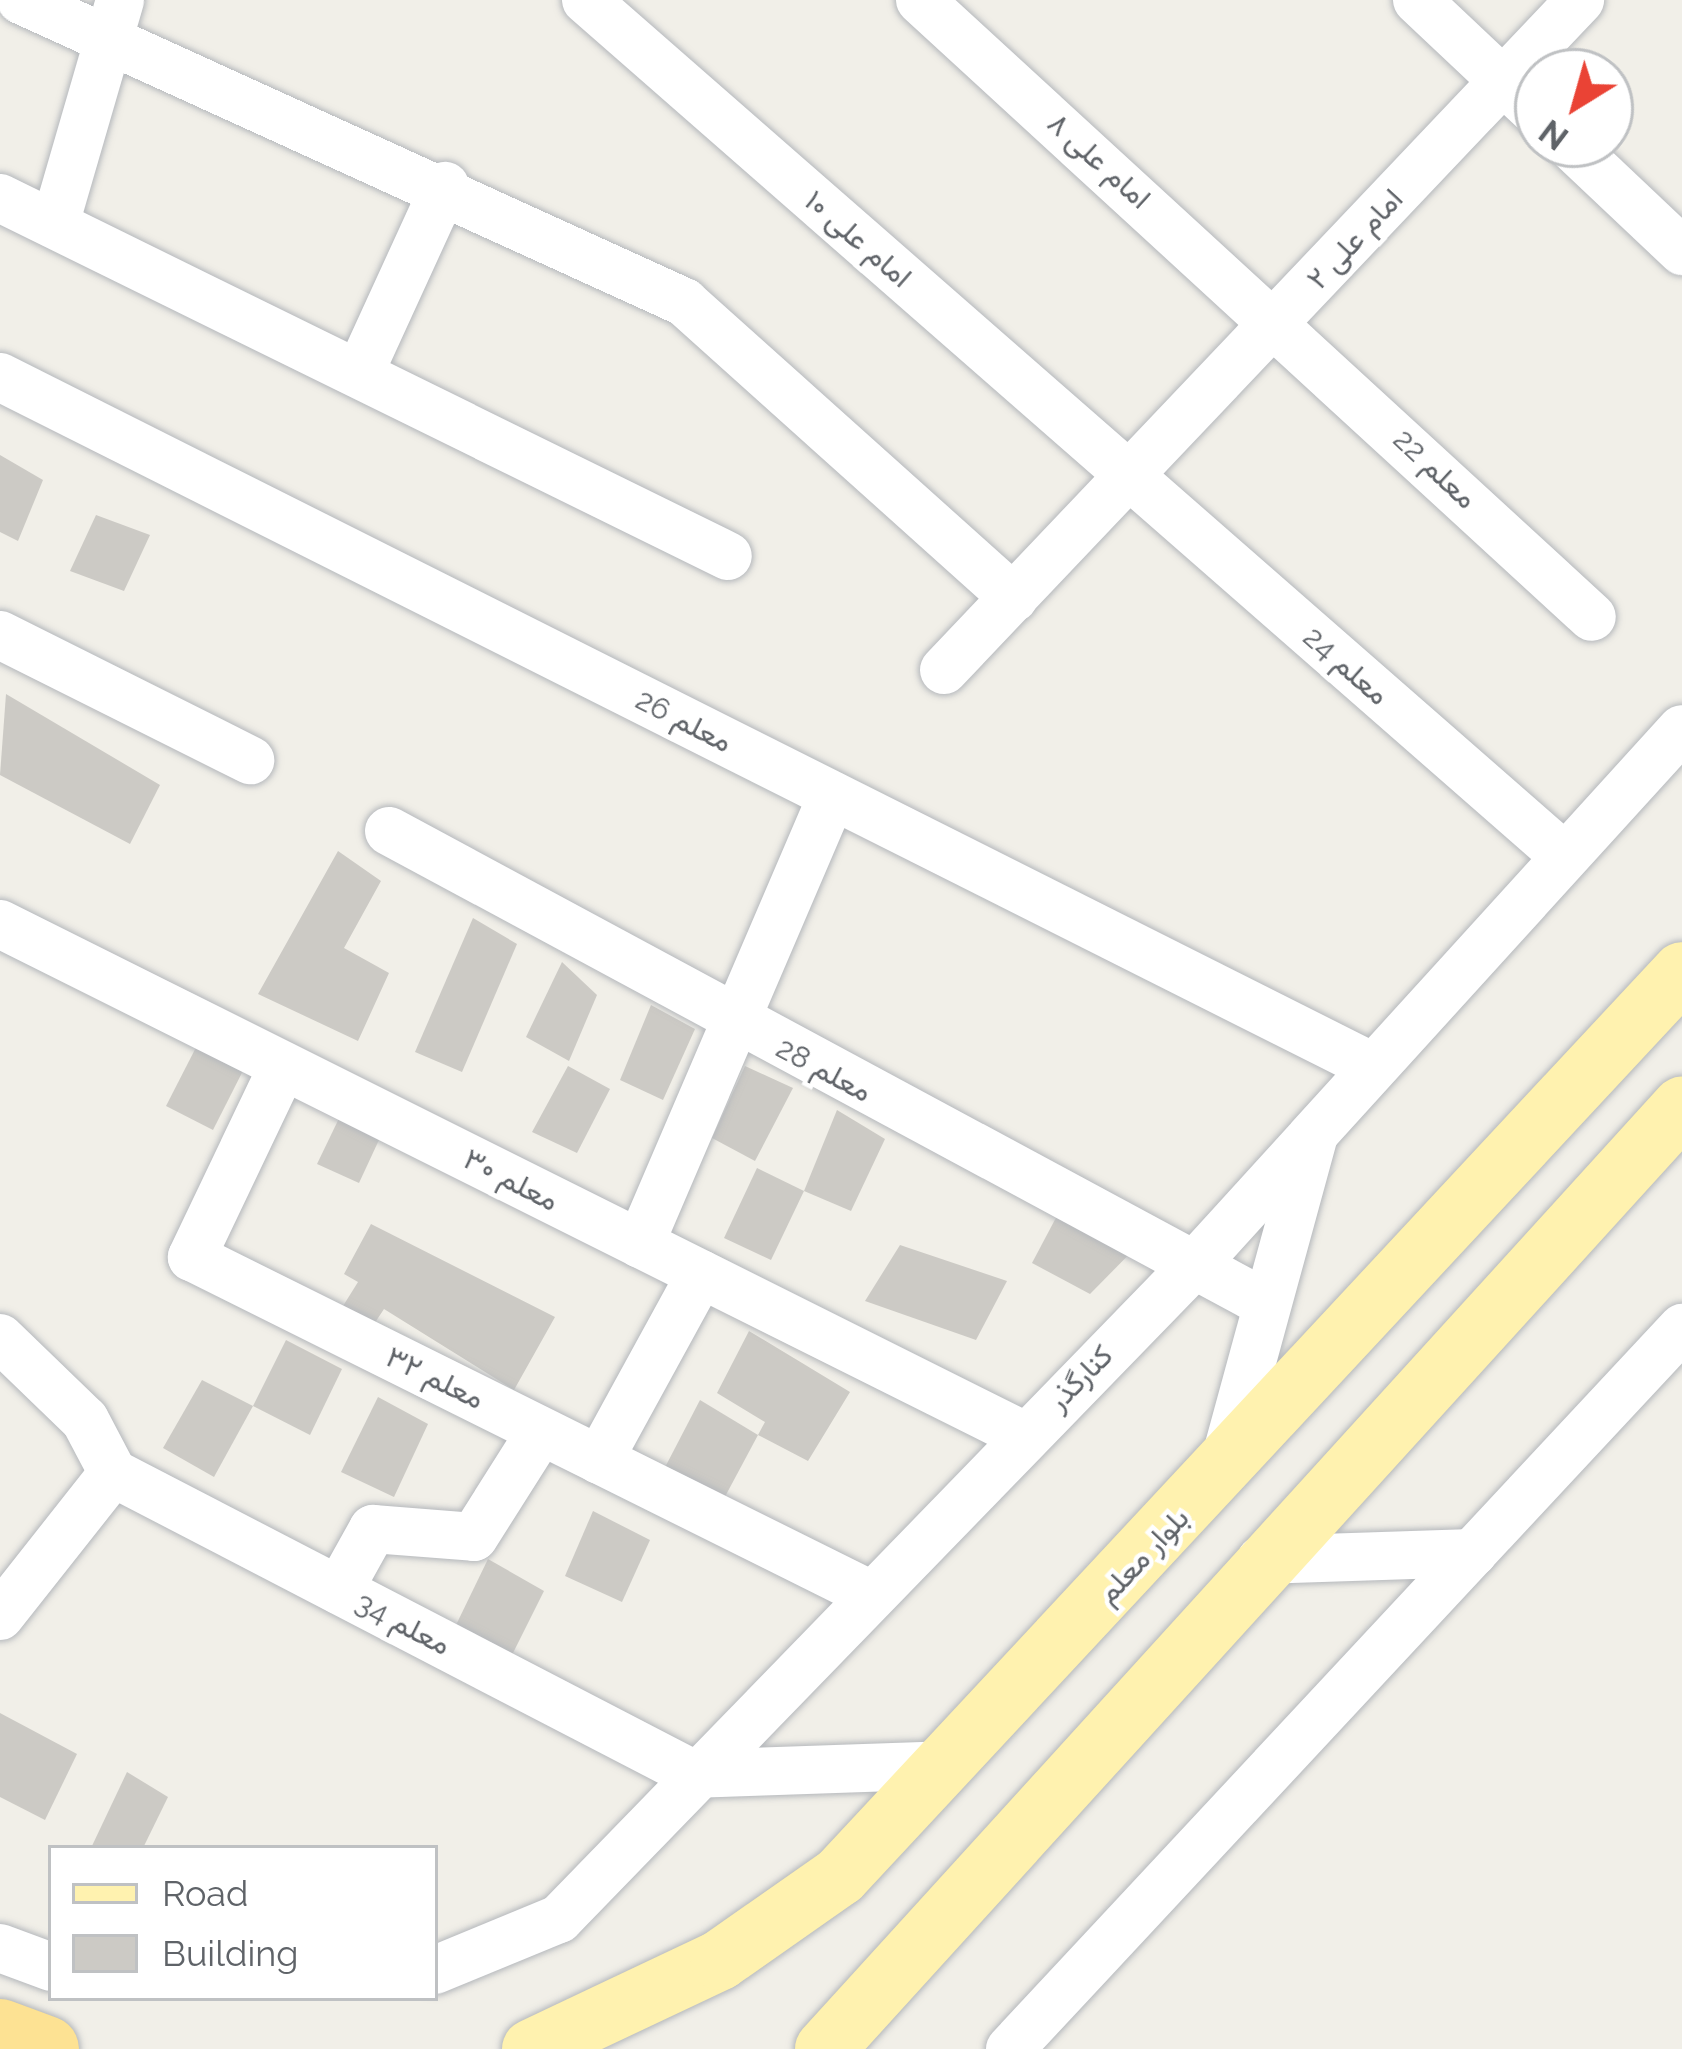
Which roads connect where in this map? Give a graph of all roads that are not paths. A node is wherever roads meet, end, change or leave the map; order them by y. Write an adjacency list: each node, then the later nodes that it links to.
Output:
1 (21, 0): 6 (street)
2 (586, 0): 17 (street, امام علی ۱۰)
3 (920, 0): 14 (street, امام علی ۸)
4 (1417, 0): 7 (street)
5 (1580, 0): 7 (street, امام علی ۲)
6 (115, 17): 10 (street); 12 (street)
7 (1503, 82): 8 (street); 14 (street, امام علی ۲)
8 (1514, 92)
9 (1594, 168): 13 (street)
10 (445, 186): 15 (street); 19 (street)
11 (0, 198): 12 (street)
12 (55, 224): 15 (street)
13 (1682, 251)
14 (1279, 321): 17 (street, امام علی ۲); 20 (street, معلم 22)
15 (359, 374): 18 (street)
16 (0, 377): 25 (street, معلم 26)
17 (1130, 478): 19 (street, امام علی ۲); 27 (street, معلم 24)
18 (728, 556)
19 (1014, 598): 22 (street, امام علی ۲)
20 (1592, 616)
21 (0, 635): 24 (street)
22 (944, 670)
23 (1682, 729): 27 (street, کنارگذر)
24 (250, 760)
25 (832, 795): 30 (street); 31 (street, معلم 26)
26 (389, 831): 30 (street, معلم 28)
27 (1562, 854): 31 (street, کنارگذر)
28 (0, 924): 32 (street, معلم ۳۰)
29 (1682, 972): 44 (main road, بلوار معلم)
30 (734, 1021): 35 (street); 36 (street, معلم 28)
31 (1369, 1065): 34 (street, کنارگذر)
32 (283, 1066): 35 (street, معلم ۳۰); 41 (street, معلم ۳۲)
33 (1682, 1107): 47 (main road)
34 (1318, 1122): 36 (street, کنارگذر); 38 (street)
35 (640, 1244): 37 (street, معلم ۳۰)
36 (1200, 1259): 38 (street, معلم 28); 42 (street, کنارگذر)
37 (701, 1274): 42 (street, معلم ۳۰); 43 (street)
38 (1263, 1302): 44 (street)
39 (1682, 1328): 46 (street)
40 (0, 1338): 45 (street)
41 (541, 1430): 43 (street, معلم ۳۲); 48 (street)
42 (1022, 1435): 49 (street, کنارگذر)
43 (599, 1460): 49 (street, معلم ۳۲)
44 (1222, 1470): 51 (main road, بلوار معلم)
45 (113, 1473): 48 (street, معلم 34); 50 (street)
46 (1473, 1552): 47 (street); 61 (street)
47 (1262, 1560): 60 (main road)
48 (339, 1590): 52 (street, معلم 34)
49 (868, 1594): 52 (street, کنارگذر)
50 (0, 1616)
51 (949, 1765): 52 (street); 56 (main road, بلوار معلم)
52 (693, 1774): 55 (street, کنارگذر)
53 (0, 1948): 54 (street)
54 (48, 1966)
55 (438, 1969)
56 (628, 2025): 59 (main road, بلوار معلم)
57 (0, 2032): 58 (highway)
58 (46, 2049)
59 (532, 2049)
60 (825, 2049)
61 (1010, 2049)

